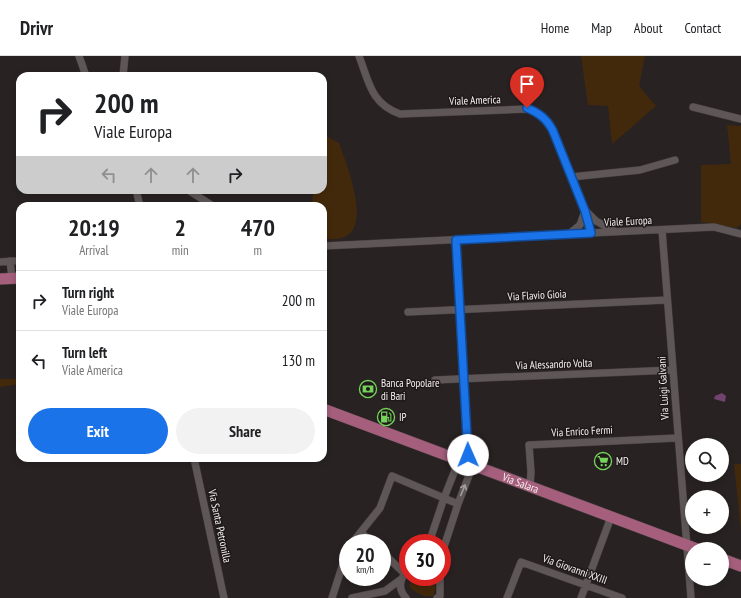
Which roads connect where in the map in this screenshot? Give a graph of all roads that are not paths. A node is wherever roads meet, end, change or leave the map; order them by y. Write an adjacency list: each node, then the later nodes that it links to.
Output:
1 (79, 56): 4 (street)
2 (125, 56): 5 (street)
3 (359, 56): 9 (street, Viale America)
4 (85, 72)
5 (123, 72)
6 (693, 107): 7 (street)
7 (741, 119)
8 (675, 160): 9 (street)
9 (572, 177): 12 (street, Viale America)
10 (194, 194): 11 (street)
11 (207, 202)
12 (585, 211): 14 (street); 15 (street, Viale America); 17 (street)
13 (662, 230): 14 (street, Viale Europa); 16 (street, Viale Europa); 23 (street, Via Luigi Galvani)
14 (618, 232): 15 (street, Viale Europa)
15 (591, 233): 17 (street, Viale Europa)
16 (741, 234)
17 (568, 235): 18 (street, Viale Europa)
18 (456, 240): 19 (street, Viale Europa); 24 (street)
19 (327, 246)
20 (0, 262): 21 (street)
21 (16, 278): 22 (main road)
22 (0, 279)
23 (668, 300): 24 (street, Via Flavio Gioia); 26 (street, Via Luigi Galvani)
24 (459, 309): 25 (street, Via Flavio Gioia); 27 (street)
25 (408, 312)
26 (674, 370): 27 (street, Via Alessandro Volta); 30 (street, Via Luigi Galvani)
27 (462, 379): 28 (street, Via Alessandro Volta); 32 (street)
28 (435, 380)
29 (327, 411): 32 (main road, Via Salara)
30 (677, 438): 33 (street, Via Enrico Fermi); 40 (street, Via Luigi Galvani)
31 (195, 462): 52 (street, Via Santa Petronilla)
32 (466, 463): 33 (main road, Via Salara); 34 (street); 35 (street, one-way to 32)
33 (530, 486): 36 (main road, Via Salara)
34 (444, 498): 35 (street); 37 (street); 38 (street)
35 (458, 504): 39 (street)
36 (611, 517): 41 (main road, Via Salara); 48 (street)
37 (361, 532)
38 (432, 534)
39 (448, 534)
40 (686, 542)
41 (685, 545)
42 (391, 559): 44 (street)
43 (729, 561): 45 (main road)
44 (399, 565)
45 (741, 566)
46 (339, 576): 53 (street)
47 (399, 581): 54 (street)
48 (586, 584): 57 (street, Via Giovanni XXIII); 58 (street); 59 (street, Via Giovanni XXIII)
49 (400, 586): 55 (street)
50 (440, 586): 56 (street)
51 (690, 586): 60 (street, Via Luigi Galvani)
52 (224, 598)
53 (332, 598)
54 (352, 598)
55 (406, 598)
56 (440, 598)
57 (507, 598)
58 (580, 598)
59 (622, 598)
60 (691, 598)

